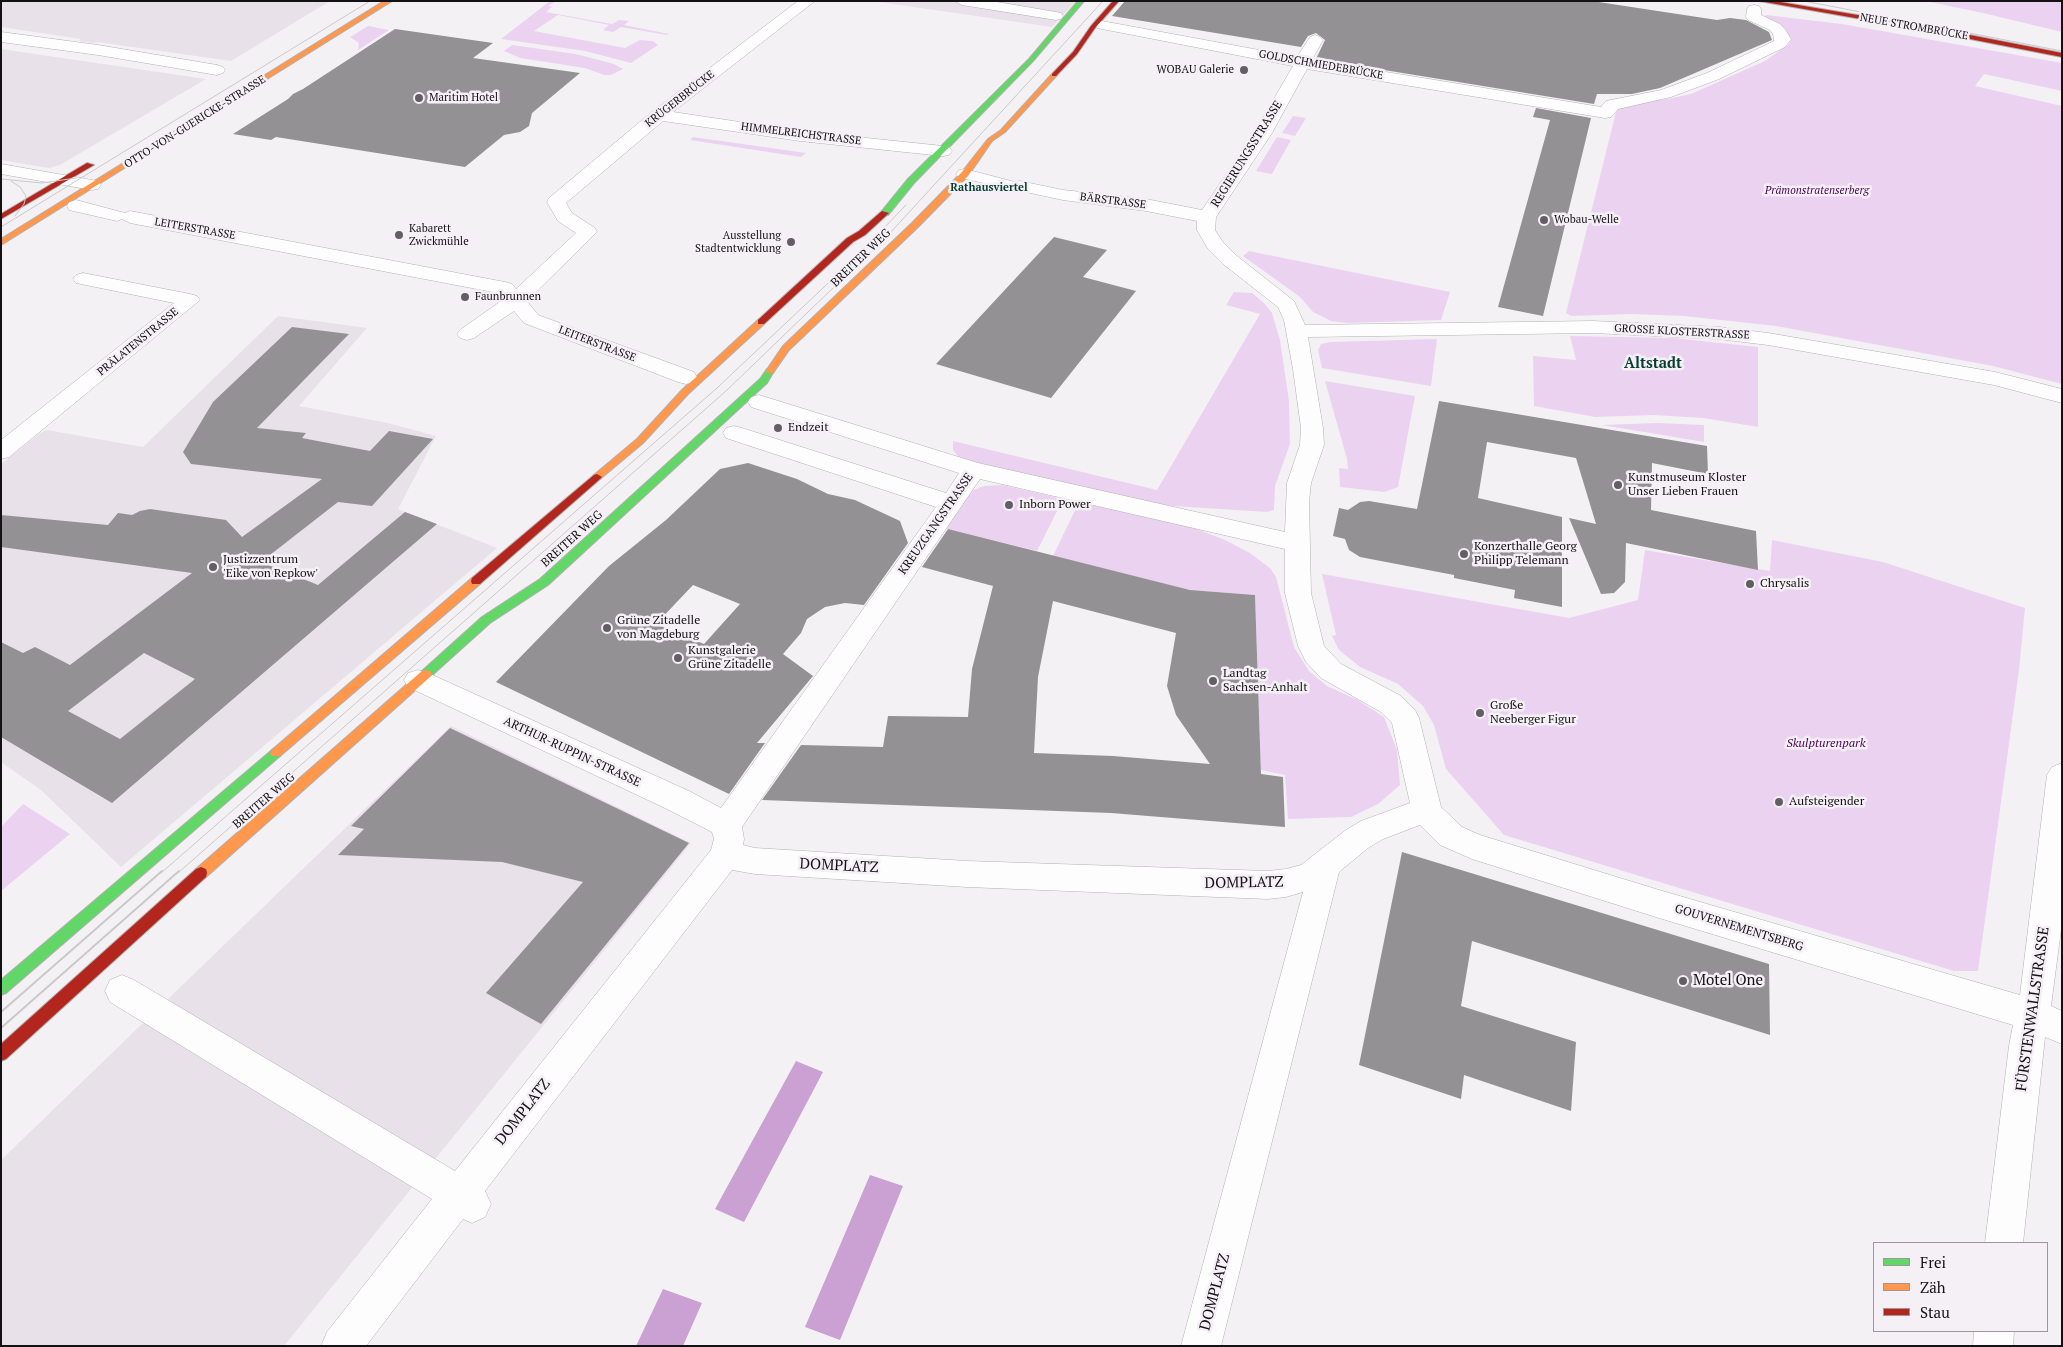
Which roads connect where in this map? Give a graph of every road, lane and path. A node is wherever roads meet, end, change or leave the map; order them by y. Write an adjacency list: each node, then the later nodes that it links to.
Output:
1 (389, 1): 22 (street, OTTO-VON-GUERICKE-STRASSE)
2 (808, 1): 16 (street, KRÜGERBRÜCKE)
3 (962, 1): 7 (street)
4 (1081, 1): 17 (street, BREITER WEG)
5 (1116, 1): 20 (street, BREITER WEG)
6 (1763, 3): 12 (street, NEUE STROMBRÜCKE); 14 (street, GOLDSCHMIEDEBRÜCKE)
7 (1056, 16)
8 (1102, 25): 14 (street, GOLDSCHMIEDEBRÜCKE)
9 (1, 37): 11 (street)
10 (1315, 40): 14 (street, REGIERUNGSSTRASSE)
11 (59, 45): 13 (street); 15 (street)
12 (2062, 55)
13 (32, 58)
14 (1302, 63): 26 (street, REGIERUNGSSTRASSE)
15 (217, 70)
16 (659, 115): 17 (street, HIMMELREICHSTRASSE); 30 (street, KRÜGERBRÜCKE)
17 (943, 151): 49 (street, BREITER WEG)
18 (103, 158): 21 (street)
19 (1, 169): 21 (street)
20 (965, 174): 26 (street, BÄRSTRASSE); 44 (street, BREITER WEG)
21 (64, 180): 22 (street); 24 (street)
22 (92, 185): 25 (street, OTTO-VON-GUERICKE-STRASSE)
23 (16, 190): 24 (street, LEITERSTRASSE)
24 (40, 195): 25 (street, LEITERSTRASSE); 27 (street)
25 (72, 203): 28 (street, OTTO-VON-GUERICKE-STRASSE); 30 (street, LEITERSTRASSE)
26 (1207, 216): 31 (street, REGIERUNGSSTRASSE)
27 (1, 217)
28 (1, 243)
29 (83, 279): 38 (street, PRÄLATENSTRASSE)
30 (515, 301): 32 (street); 33 (street, LEITERSTRASSE)
31 (1297, 331): 34 (street, GROSSE KLOSTERSTRASSE); 43 (street, REGIERUNGSSTRASSE)
32 (467, 334)
33 (686, 377)
34 (2062, 396)
35 (760, 402): 37 (street)
36 (734, 433): 39 (street)
37 (861, 434): 39 (street); 40 (street)
38 (1, 452)
39 (837, 465): 41 (street); 42 (street)
40 (974, 470): 42 (street, KREUZGANGSTRASSE); 43 (street, KREUZGANGSTRASSE)
41 (821, 485)
42 (951, 503): 47 (street, KREUZGANGSTRASSE)
43 (1297, 543): 46 (street, REGIERUNGSSTRASSE)
44 (418, 680): 47 (street, ARTHUR-RUPPIN-STRASSE); 52 (street, BREITER WEG)
45 (2062, 776): 51 (street, FÜRSTENWALLSTRASSE)
46 (1427, 811): 48 (street); 51 (street, GOUVERNEMENTSBERG)
47 (725, 840): 48 (street, DOMPLATZ); 53 (street, DOMPLATZ)
48 (1325, 866): 57 (street, DOMPLATZ)
49 (1, 989)
50 (122, 991): 53 (street)
51 (2048, 1022): 54 (street, FÜRSTENWALLSTRASSE)
52 (1, 1054)
53 (465, 1199): 56 (street, DOMPLATZ)
54 (2004, 1242)
55 (1994, 1332): 58 (street)
56 (341, 1346)
57 (1201, 1346)
58 (1992, 1346)

